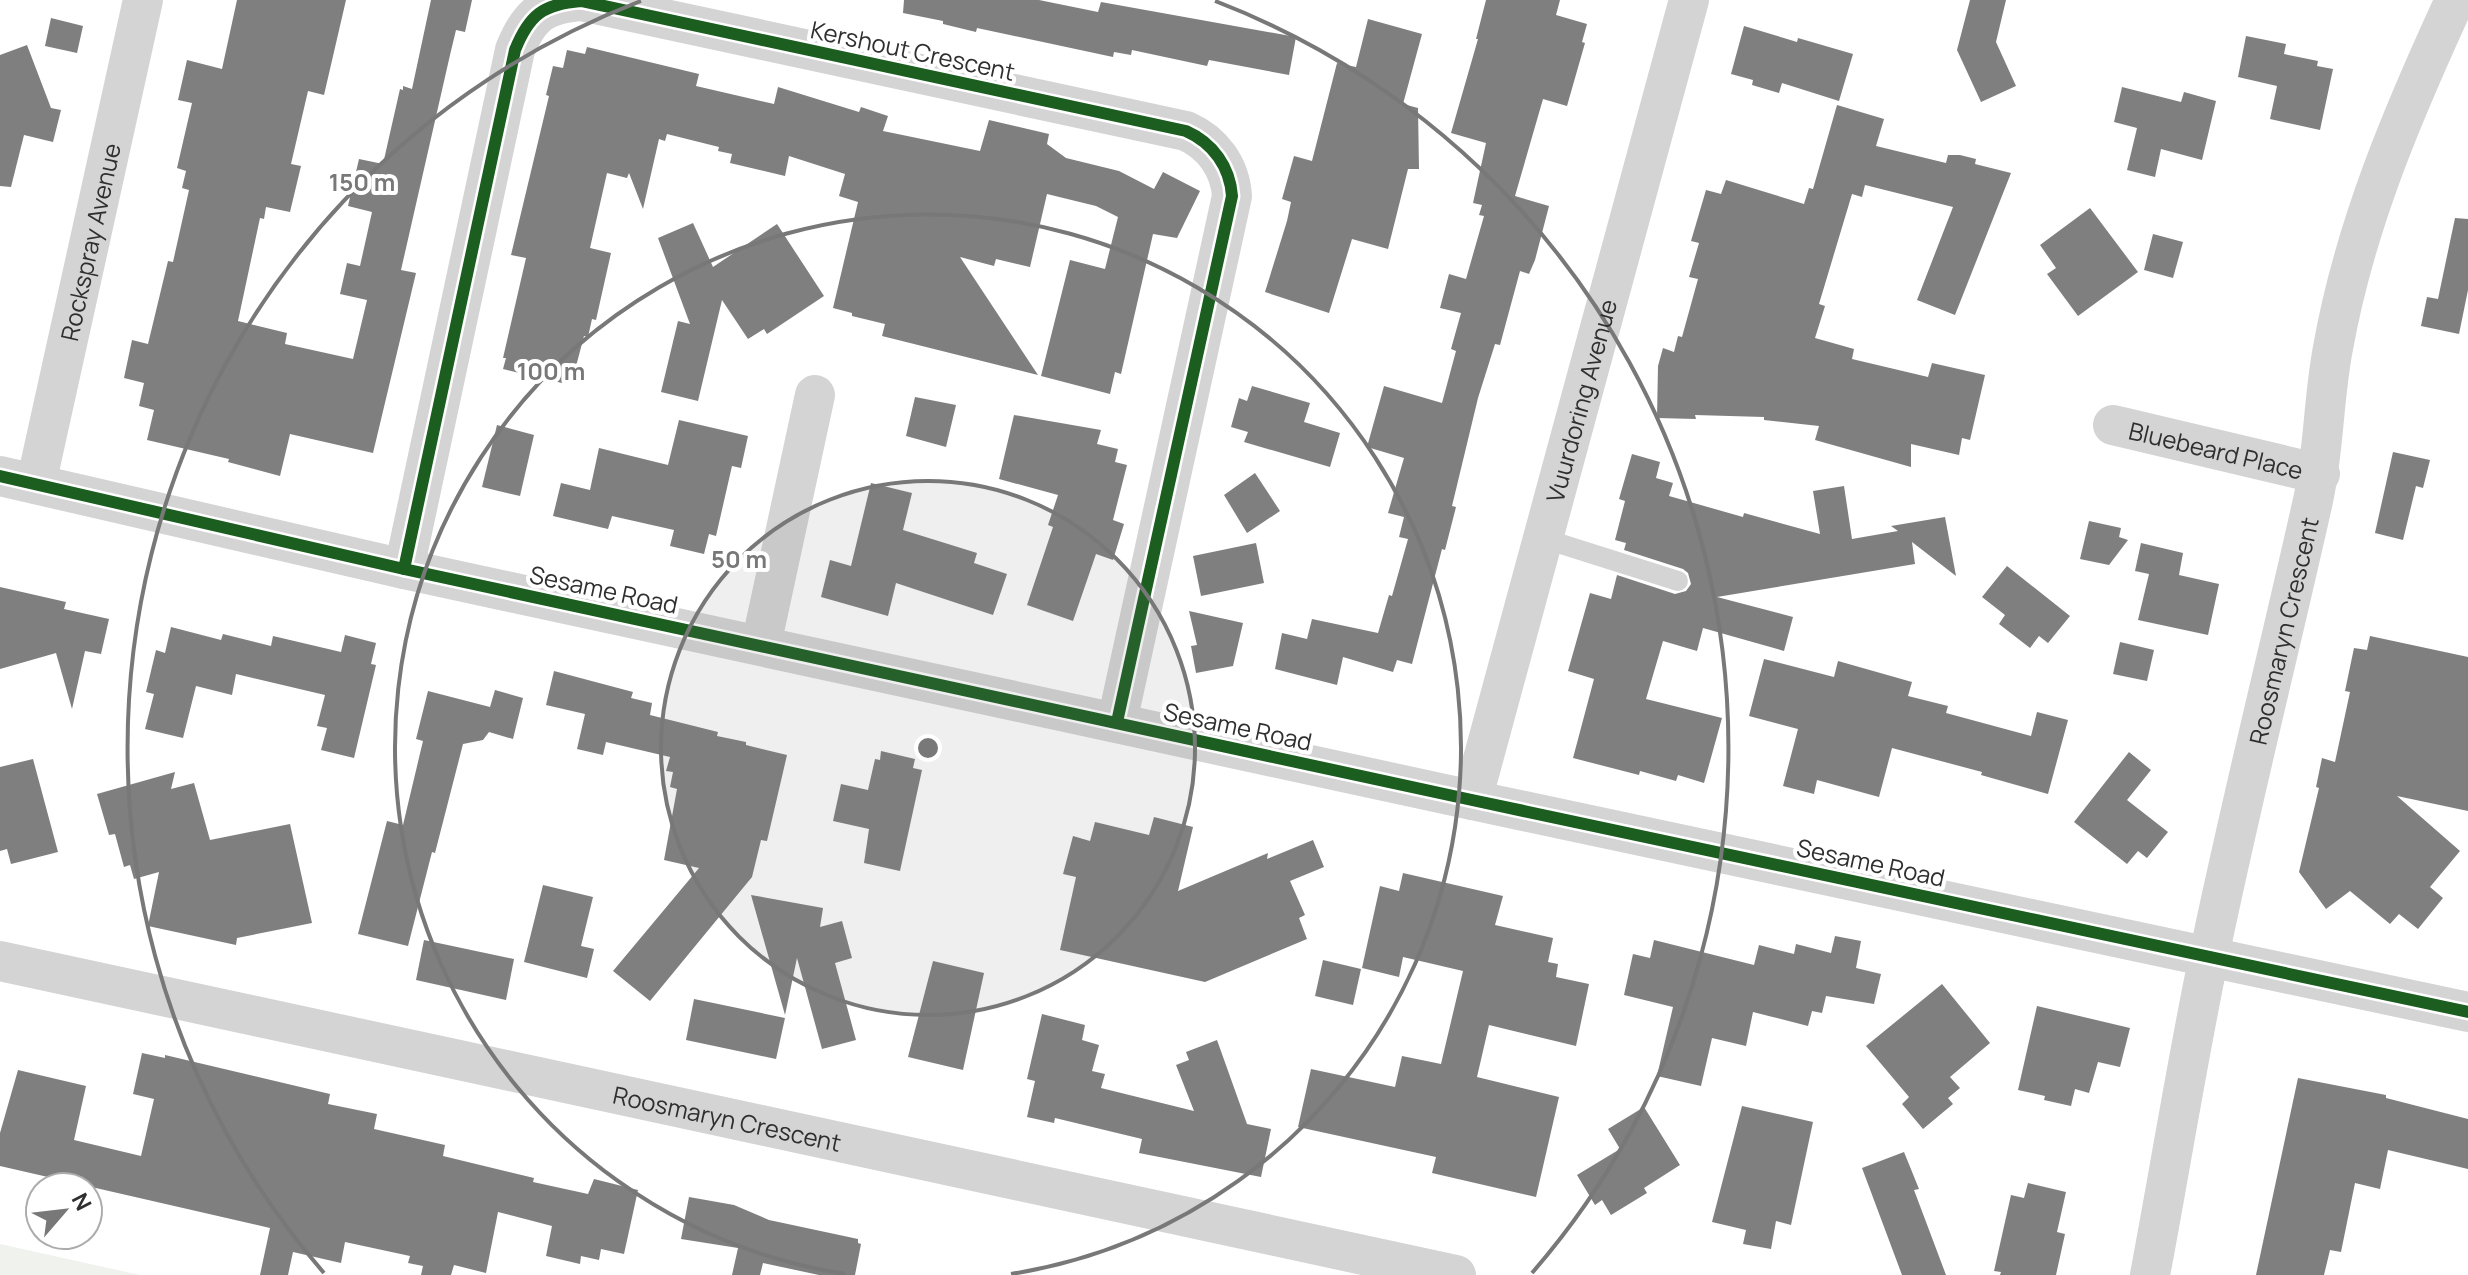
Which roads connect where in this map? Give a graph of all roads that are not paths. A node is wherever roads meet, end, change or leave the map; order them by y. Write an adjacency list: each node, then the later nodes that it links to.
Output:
1 (143, 0): 8 (street, Rockspray Avenue)
2 (1689, 0): 9 (street, Vuurdoring Avenue)
3 (2442, 2): 7 (street, Roosmaryn Crescent)
4 (544, 4): 10 (street, Kershout Crescent); 13 (street, Kershout Crescent)
5 (815, 395): 12 (street)
6 (2113, 425): 7 (street, Bluebeard Place)
7 (2320, 474): 15 (street, Roosmaryn Crescent)
8 (18, 480): 10 (street, Sesame Road)
9 (1542, 538): 11 (lane); 14 (street, Vuurdoring Avenue)
10 (404, 569): 12 (street, Sesame Road)
11 (1678, 581)
12 (761, 645): 13 (street, Sesame Road)
13 (1117, 722): 14 (street, Sesame Road)
14 (1472, 800): 15 (street, Sesame Road)
15 (2209, 956): 17 (street, Sesame Road); 19 (street, Roosmaryn Crescent)
16 (0, 961): 18 (street, Roosmaryn Crescent)
17 (2468, 1012)
18 (1456, 1275)
19 (2150, 1275)

